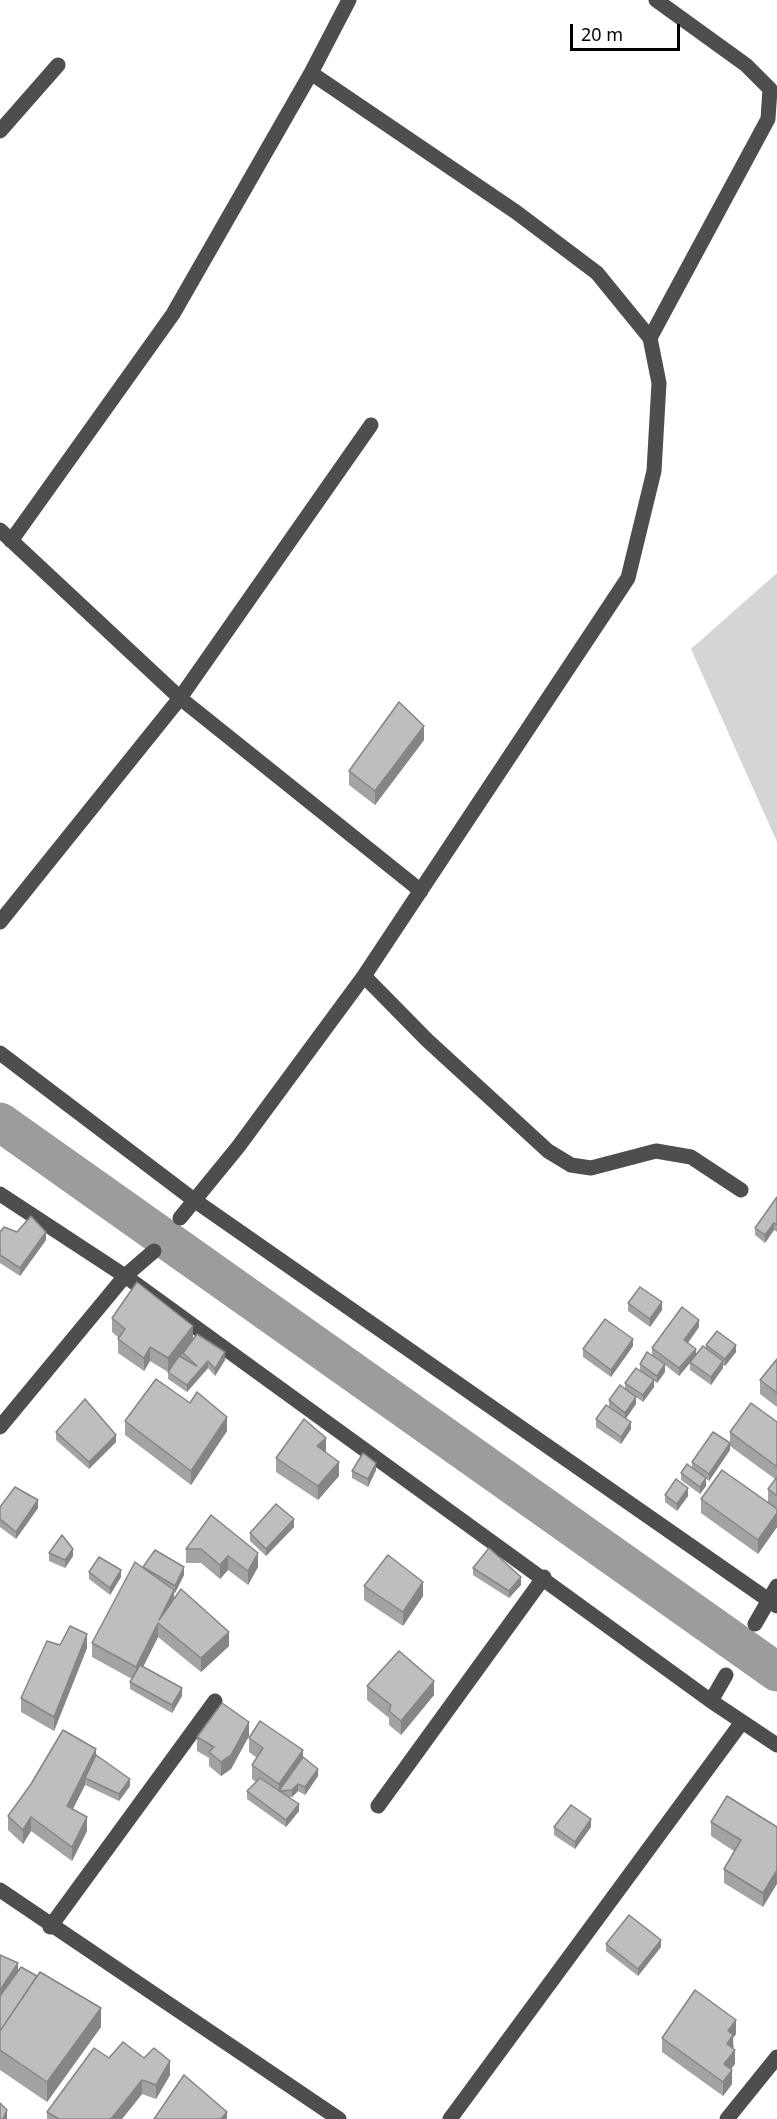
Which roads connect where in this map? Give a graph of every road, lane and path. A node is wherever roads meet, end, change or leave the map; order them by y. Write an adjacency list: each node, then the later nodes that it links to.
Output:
1 (349, 0): 4 (street)
2 (656, 0): 6 (street)
3 (58, 65): 5 (street)
4 (311, 73): 6 (street); 8 (street)
5 (0, 131)
6 (650, 339): 10 (street)
7 (371, 425): 9 (street)
8 (6, 535): 9 (street)
9 (180, 698): 10 (street); 11 (street)
10 (421, 891): 12 (street)
11 (0, 922)
12 (364, 976): 14 (street); 16 (street)
13 (0, 1053): 16 (street)
14 (741, 1190)
15 (0, 1194): 19 (street)
16 (194, 1200): 17 (street); 23 (street)
17 (180, 1218)
18 (153, 1251): 19 (street)
19 (125, 1276): 20 (street); 21 (street)
20 (0, 1427)
21 (543, 1577): 27 (street); 30 (street)
22 (777, 1586): 23 (street)
23 (773, 1603): 24 (street)
24 (755, 1624)
25 (726, 1675): 27 (street)
26 (215, 1701): 32 (street)
27 (711, 1701): 28 (street)
28 (742, 1722): 29 (street); 35 (street)
29 (777, 1745)
30 (378, 1806)
31 (0, 1890): 32 (street)
32 (50, 1927): 34 (street)
33 (777, 2057): 36 (street)
34 (339, 2119)
35 (450, 2119)
36 (728, 2119)

